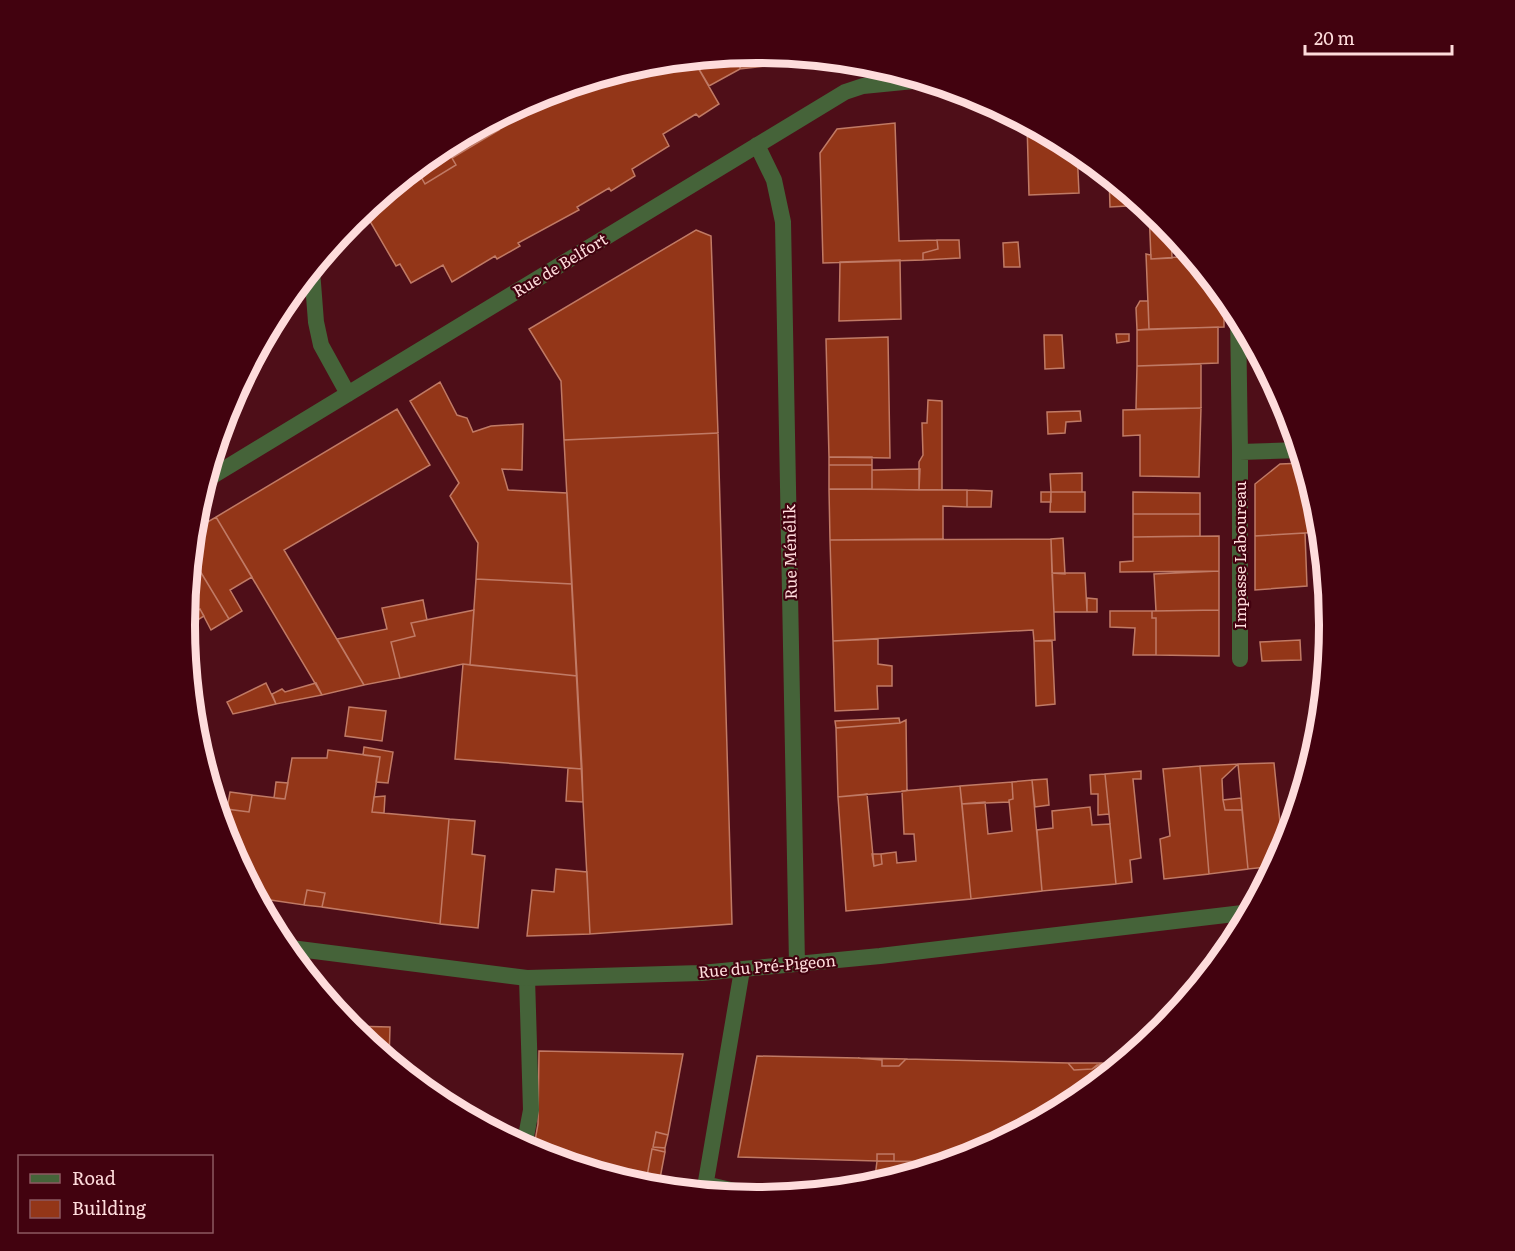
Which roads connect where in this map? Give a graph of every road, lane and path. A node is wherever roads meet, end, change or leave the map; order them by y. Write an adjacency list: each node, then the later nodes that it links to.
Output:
1 (899, 81): 2 (street, Rue de Belfort)
2 (757, 145): 5 (street, Rue de Belfort); 12 (street, Rue Ménélik)
3 (313, 281): 5 (street)
4 (1238, 334): 7 (street, Impasse Laboureau)
5 (348, 394): 8 (street, Rue de Belfort)
6 (1292, 450): 7 (street)
7 (1240, 452): 9 (street, Impasse Laboureau)
8 (216, 474)
9 (1240, 659)
10 (1241, 913): 12 (street, Rue du Pré-Pigeon)
11 (297, 948): 14 (street, Rue du Pré-Pigeon)
12 (797, 964): 13 (street, Rue du Pré-Pigeon)
13 (742, 969): 14 (street, Rue du Pré-Pigeon); 16 (street)
14 (527, 978): 15 (street)
15 (526, 1138)
16 (705, 1185)

